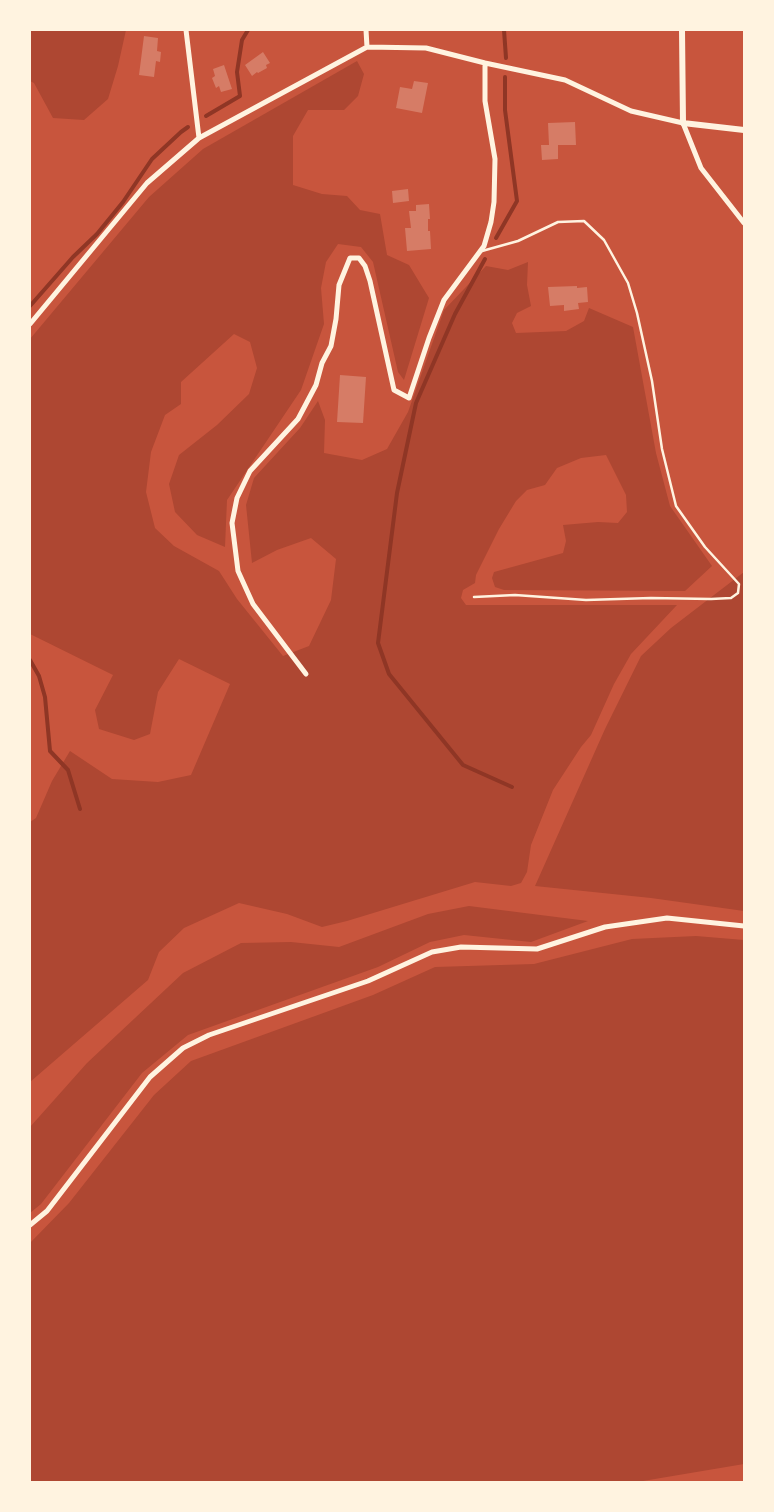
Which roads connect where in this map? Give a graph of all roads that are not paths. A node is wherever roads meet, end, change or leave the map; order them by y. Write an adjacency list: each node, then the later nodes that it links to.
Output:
1 (186, 30): 8 (street)
2 (366, 30): 4 (street)
3 (682, 30): 6 (street)
4 (367, 47): 5 (street); 8 (street)
5 (485, 63): 6 (street); 10 (street)
6 (683, 123): 7 (street); 9 (street)
7 (744, 130)
8 (199, 138): 11 (street)
9 (744, 223)
10 (480, 251): 12 (lane); 13 (street)
11 (30, 324)
12 (474, 597)
13 (306, 674)
14 (744, 926): 15 (street)
15 (30, 1225)

